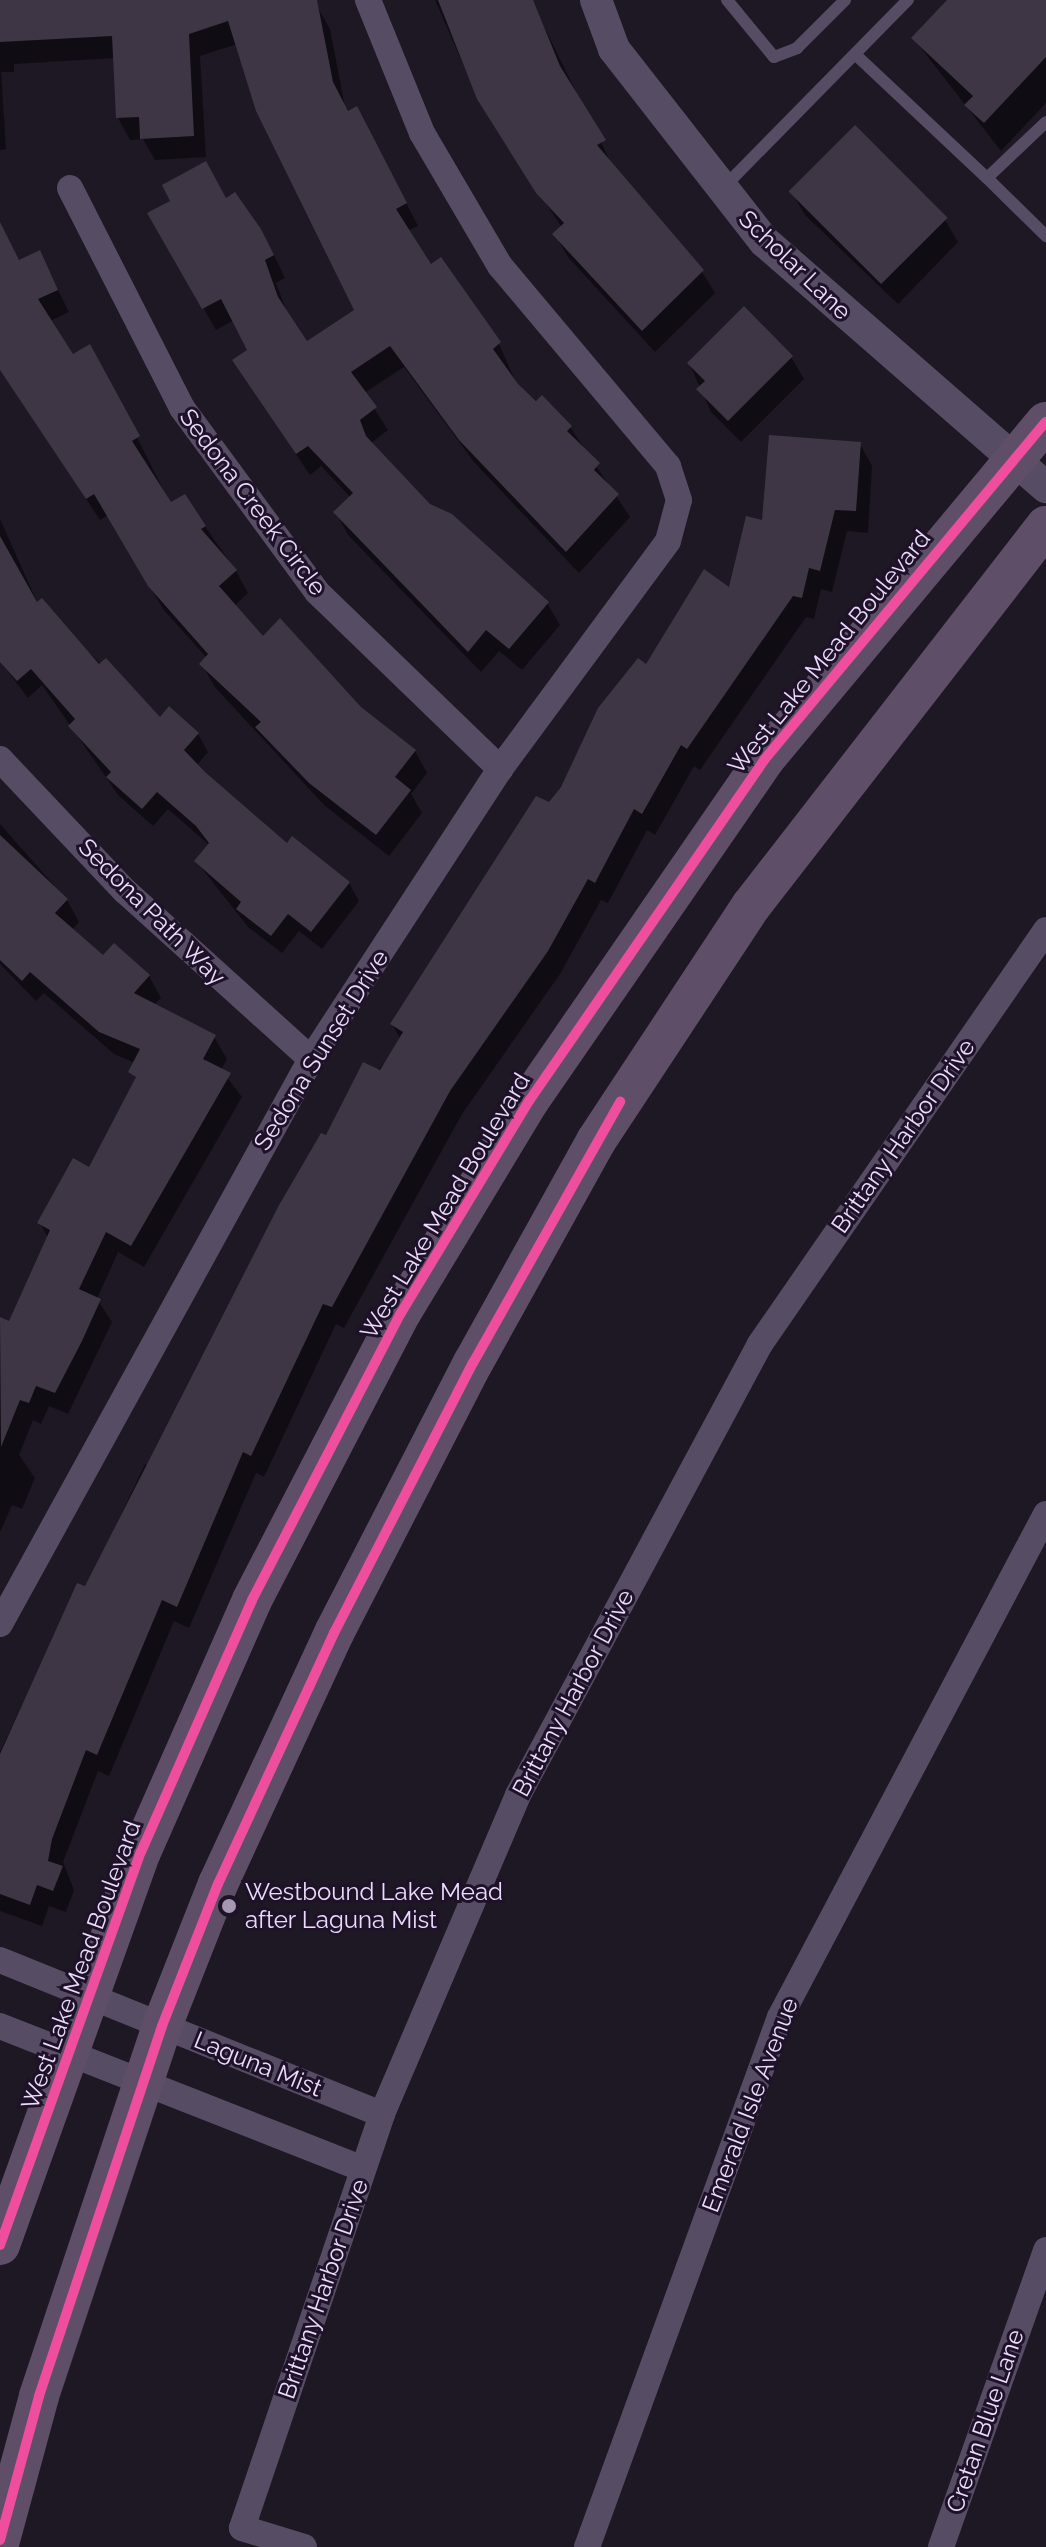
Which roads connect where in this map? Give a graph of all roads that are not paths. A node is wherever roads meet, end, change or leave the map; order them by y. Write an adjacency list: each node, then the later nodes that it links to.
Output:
1 (368, 0): 17 (street, Sedona Sunset Drive)
2 (596, 0): 10 (street, Scholar Lane)
3 (727, 0): 4 (lane)
4 (845, 0)
5 (908, 0): 6 (lane)
6 (857, 56): 8 (lane); 10 (lane)
7 (1046, 122): 8 (lane)
8 (987, 178): 11 (lane)
9 (70, 188): 17 (street, Sedona Creek Circle)
10 (720, 191): 13 (street, Scholar Lane)
11 (1046, 236)
12 (1046, 422): 13 (main road, West Lake Mead Boulevard)
13 (1013, 459): 14 (street, Scholar Lane); 23 (main road, West Lake Mead Boulevard)
14 (1046, 487)
15 (1046, 526): 25 (main road)
16 (0, 759): 19 (street, Sedona Path Way)
17 (500, 769): 19 (street, Sedona Sunset Drive)
18 (1046, 930): 28 (street, Brittany Harbor Drive)
19 (311, 1059): 21 (street, Sedona Sunset Drive)
20 (1046, 1514): 34 (street, Emerald Isle Avenue)
21 (0, 1624)
22 (0, 1960): 23 (street, Laguna Mist)
23 (89, 1997): 25 (street, Laguna Mist); 26 (main road, West Lake Mead Boulevard)
24 (0, 2026): 26 (street)
25 (162, 2026): 27 (main road); 28 (street, Laguna Mist)
26 (69, 2053): 27 (street); 30 (main road, West Lake Mead Boulevard)
27 (145, 2081): 29 (street); 32 (main road)
28 (382, 2114): 29 (street, Brittany Harbor Drive)
29 (363, 2169): 33 (street, Brittany Harbor Drive)
30 (0, 2245)
31 (1046, 2250): 35 (street, Cretan Blue Lane)
32 (0, 2540)
33 (304, 2547)
34 (587, 2547)
35 (941, 2547)

